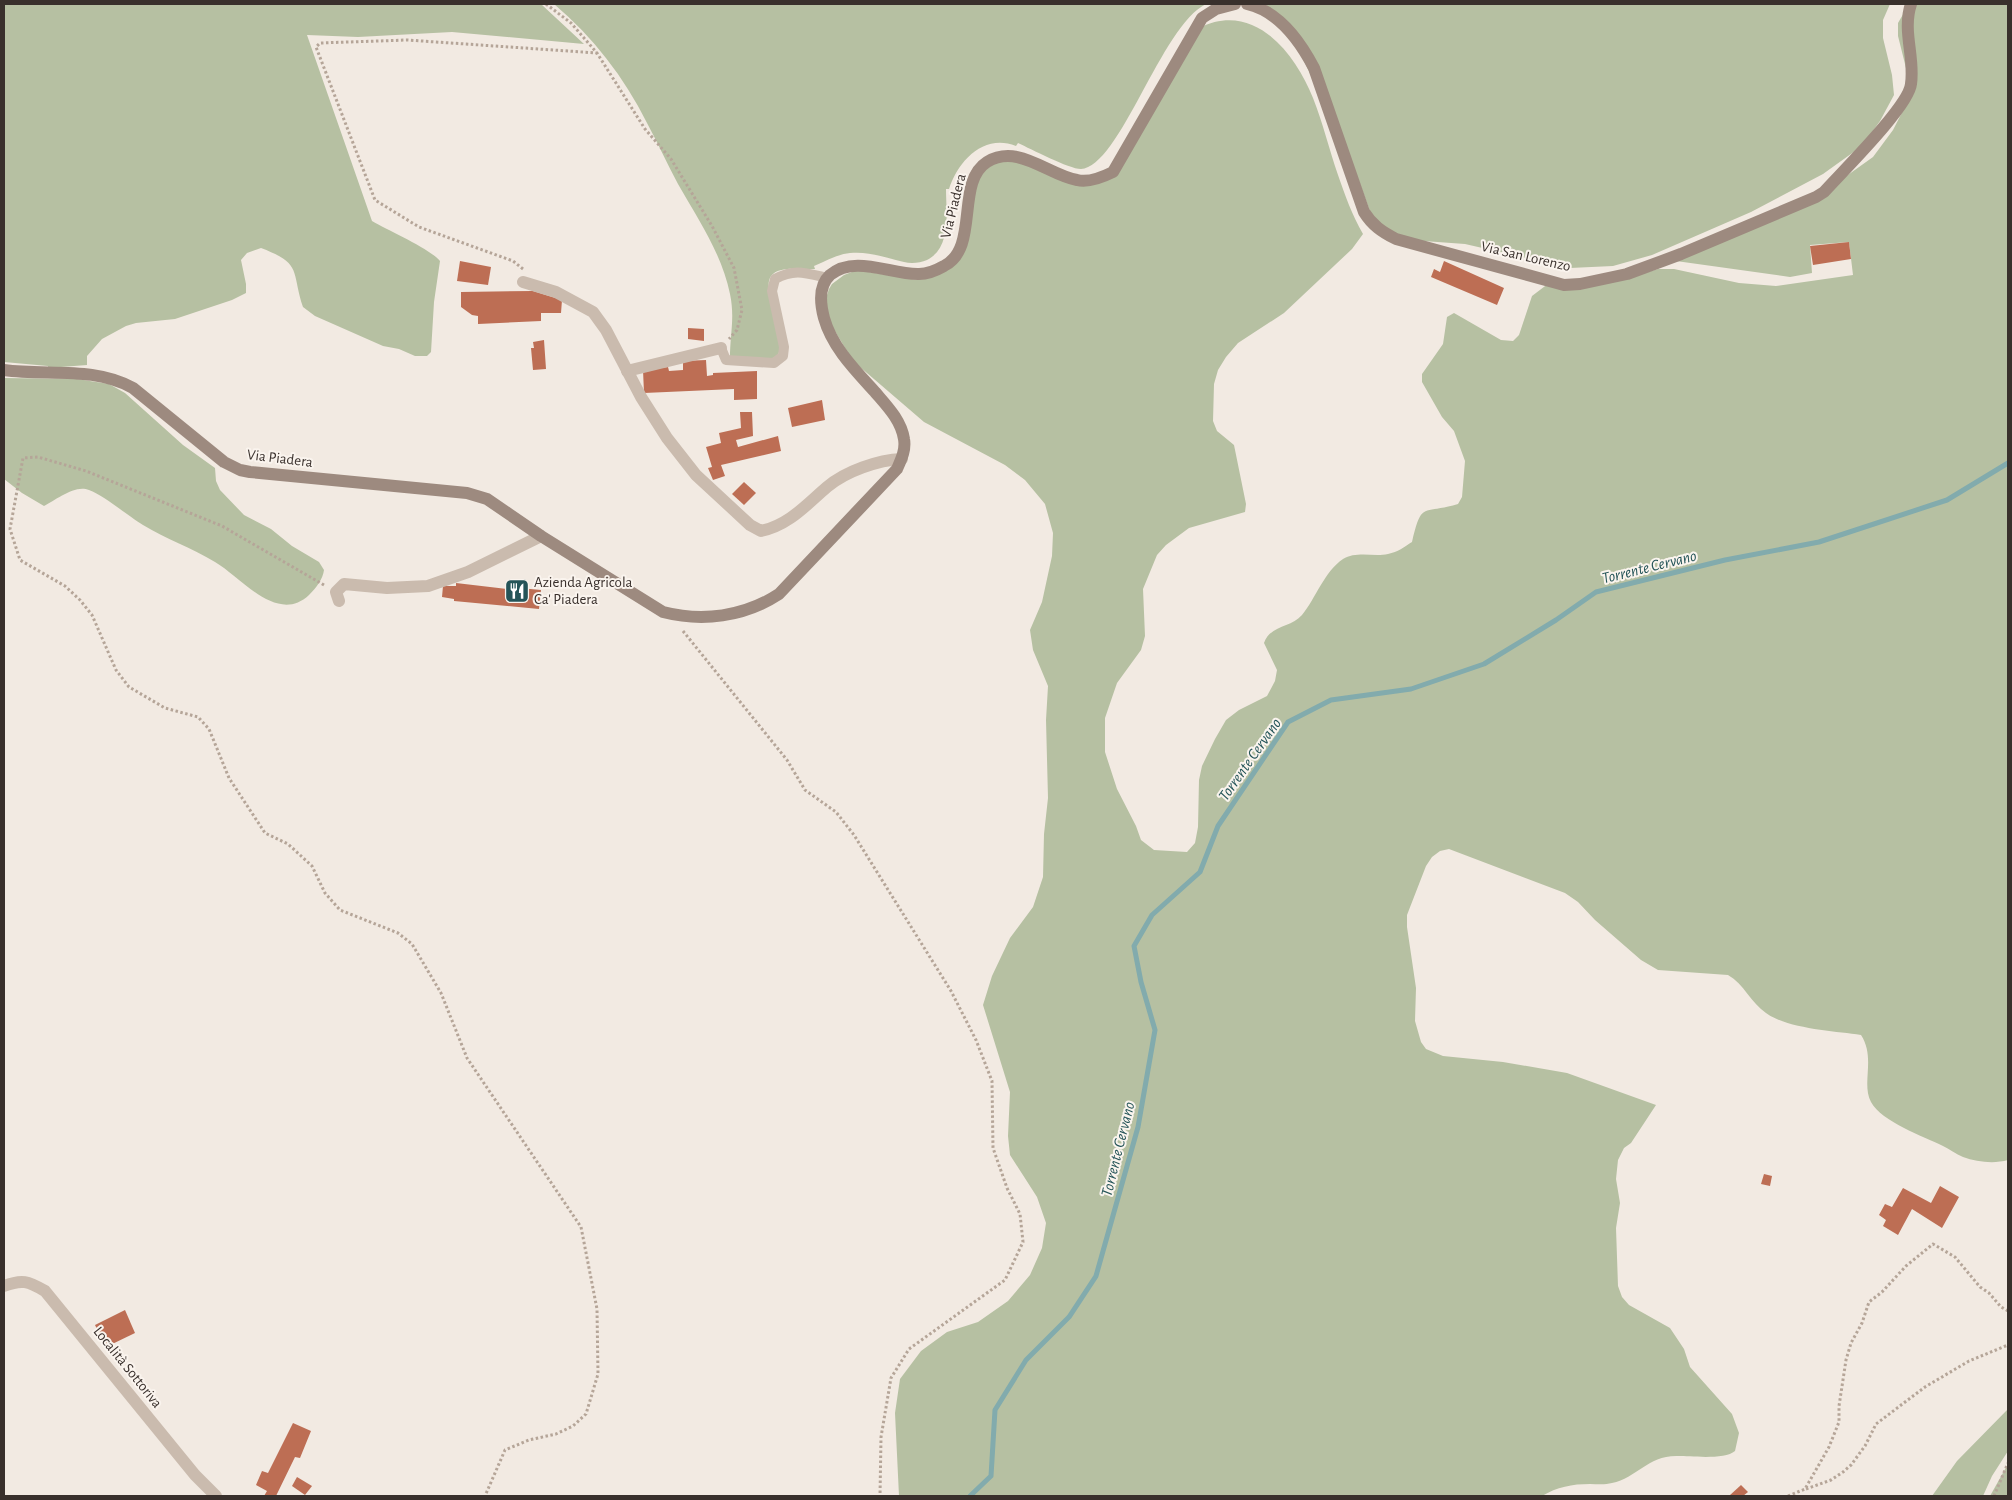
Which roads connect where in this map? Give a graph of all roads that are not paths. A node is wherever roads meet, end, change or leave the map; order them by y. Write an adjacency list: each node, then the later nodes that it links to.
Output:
1 (1235, 4): 4 (street, Via Piadera)
2 (1247, 4): 3 (street, Via San Lorenzo)
3 (1911, 4)
4 (827, 278): 6 (lane); 9 (street)
5 (523, 282): 8 (street)
6 (721, 348): 8 (street)
7 (4, 370): 10 (street, Via Piadera)
8 (627, 371): 9 (street)
9 (902, 458): 10 (street, Via Piadera)
10 (541, 536): 11 (street)
11 (337, 596)
12 (4, 1286): 13 (street, Località Sottoriva)
13 (216, 1496)

